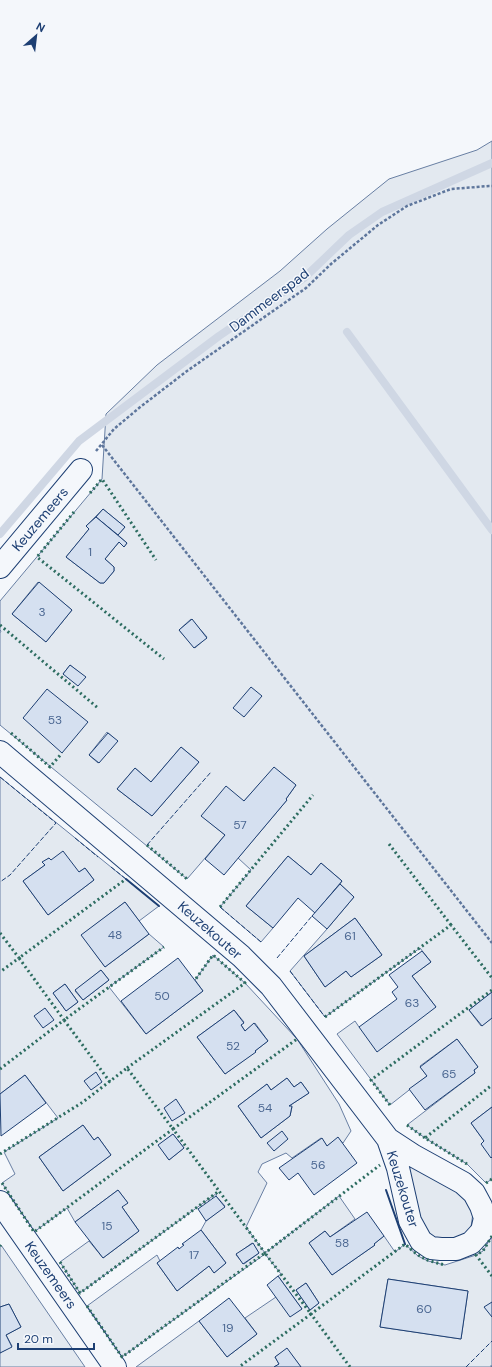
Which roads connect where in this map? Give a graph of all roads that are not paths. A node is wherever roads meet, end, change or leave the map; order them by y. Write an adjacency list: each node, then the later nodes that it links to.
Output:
1 (81, 470): 2 (street, Keuzemeers)
2 (0, 567)
3 (0, 752): 4 (street, Keuzekouter)
4 (388, 1139): 4 (street, Keuzekouter)
5 (0, 1202): 6 (street, Keuzemeers)
6 (115, 1367)

